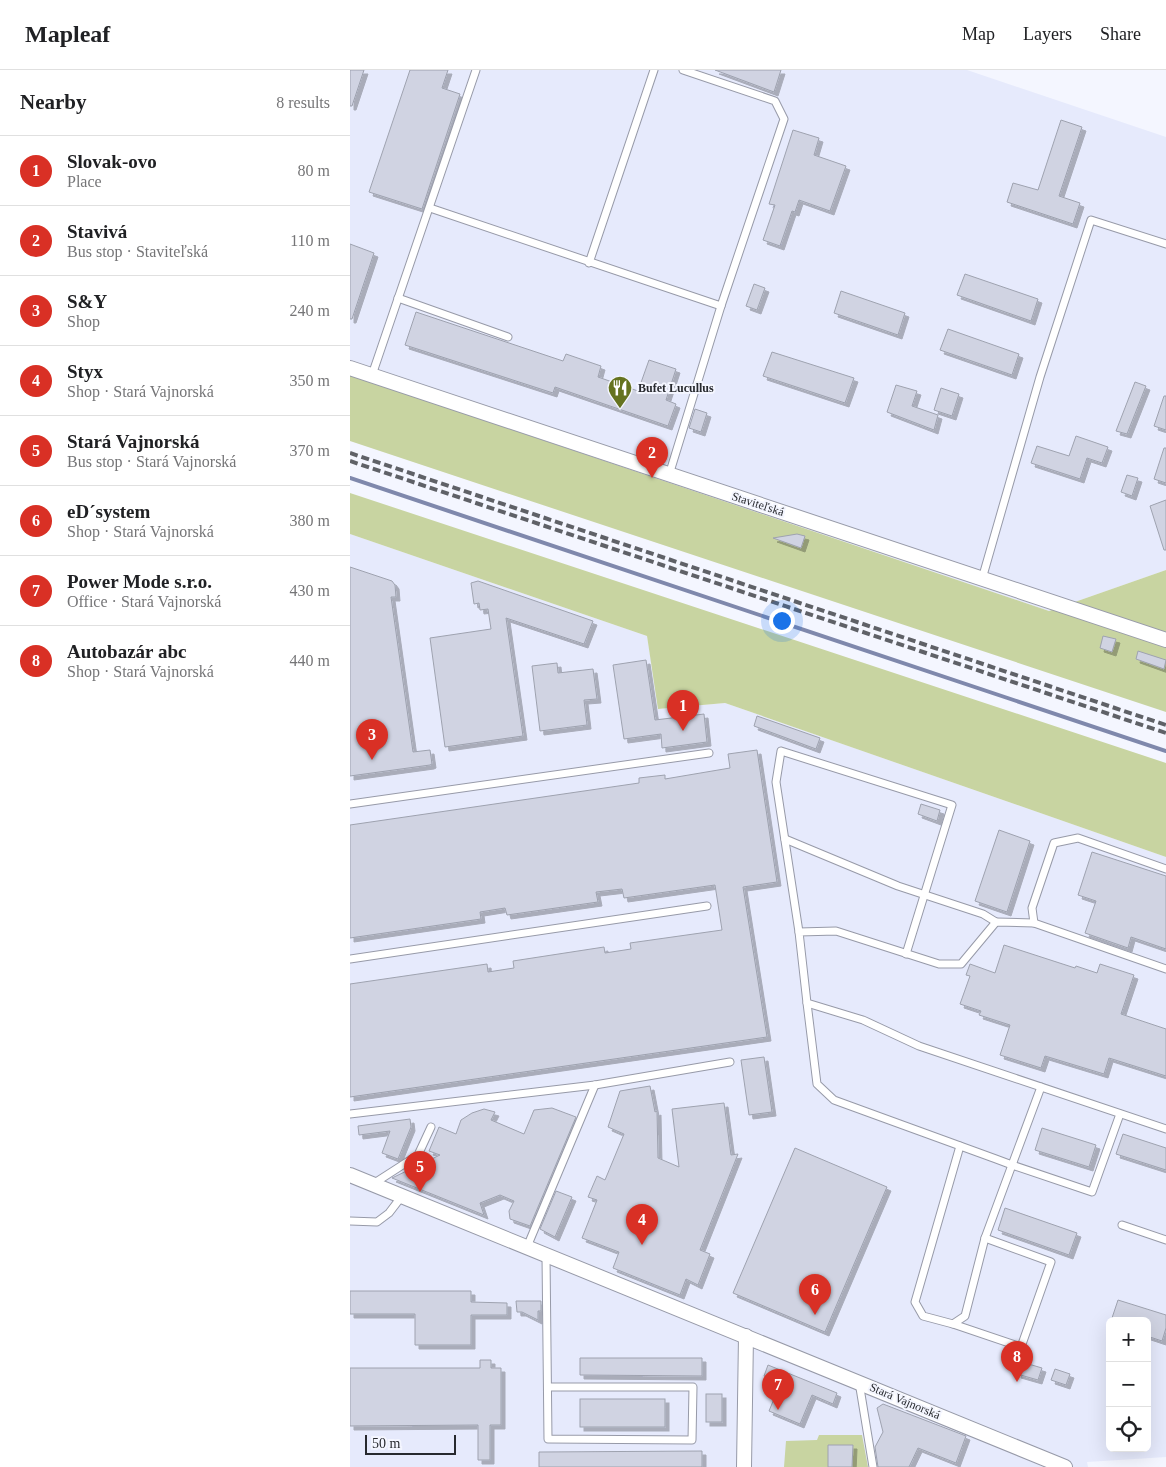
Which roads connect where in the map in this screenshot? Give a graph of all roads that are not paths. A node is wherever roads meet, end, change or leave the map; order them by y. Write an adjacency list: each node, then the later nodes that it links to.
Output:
1 (476, 70): 4 (lane)
2 (654, 70): 6 (lane)
3 (683, 70): 8 (lane)
4 (430, 208): 6 (lane); 7 (lane)
5 (1166, 244): 13 (lane)
6 (589, 263): 8 (lane)
7 (398, 298): 9 (lane); 11 (lane)
8 (720, 306): 12 (lane)
9 (508, 337)
10 (350, 368): 11 (street, Staviteľská)
11 (372, 375): 12 (street, Staviteľská)
12 (669, 475): 13 (street, Staviteľská)
13 (982, 579): 14 (street, Staviteľská)
14 (1166, 640)
15 (709, 753): 16 (lane)
16 (350, 804)
17 (785, 839): 19 (lane); 19 (lane); 23 (lane)
18 (1166, 869): 22 (lane)
19 (925, 894): 21 (lane); 24 (lane)
20 (707, 906): 25 (lane)
21 (996, 922): 22 (lane); 24 (lane)
22 (1034, 923): 26 (lane)
23 (799, 932): 24 (lane); 27 (lane)
24 (906, 954)
25 (350, 959)
26 (1166, 969)
27 (807, 1003): 30 (lane); 35 (lane)
28 (730, 1062): 29 (lane)
29 (595, 1085): 31 (lane); 44 (lane)
30 (1041, 1087): 32 (lane); 36 (lane)
31 (350, 1114)
32 (1120, 1114): 34 (lane); 36 (lane)
33 (431, 1127): 38 (lane)
34 (1166, 1129)
35 (960, 1146): 36 (lane); 46 (lane)
36 (1012, 1165): 42 (lane)
37 (350, 1175): 38 (street, Stará Vajnorská)
38 (373, 1184): 39 (street, Stará Vajnorská)
39 (402, 1196): 40 (lane); 44 (street, Stará Vajnorská)
40 (350, 1222)
41 (1122, 1225): 43 (lane)
42 (986, 1238): 46 (lane); 46 (lane)
43 (1166, 1240)
44 (526, 1248): 45 (street, Stará Vajnorská)
45 (546, 1256): 47 (street, Stará Vajnorská); 49 (lane)
46 (953, 1324)
47 (746, 1336): 48 (street, Stará Vajnorská); 50 (street)
48 (859, 1382): 51 (lane); 52 (street, Stará Vajnorská)
49 (549, 1387): 49 (lane)
50 (744, 1467)
51 (873, 1467)
52 (1064, 1467)

